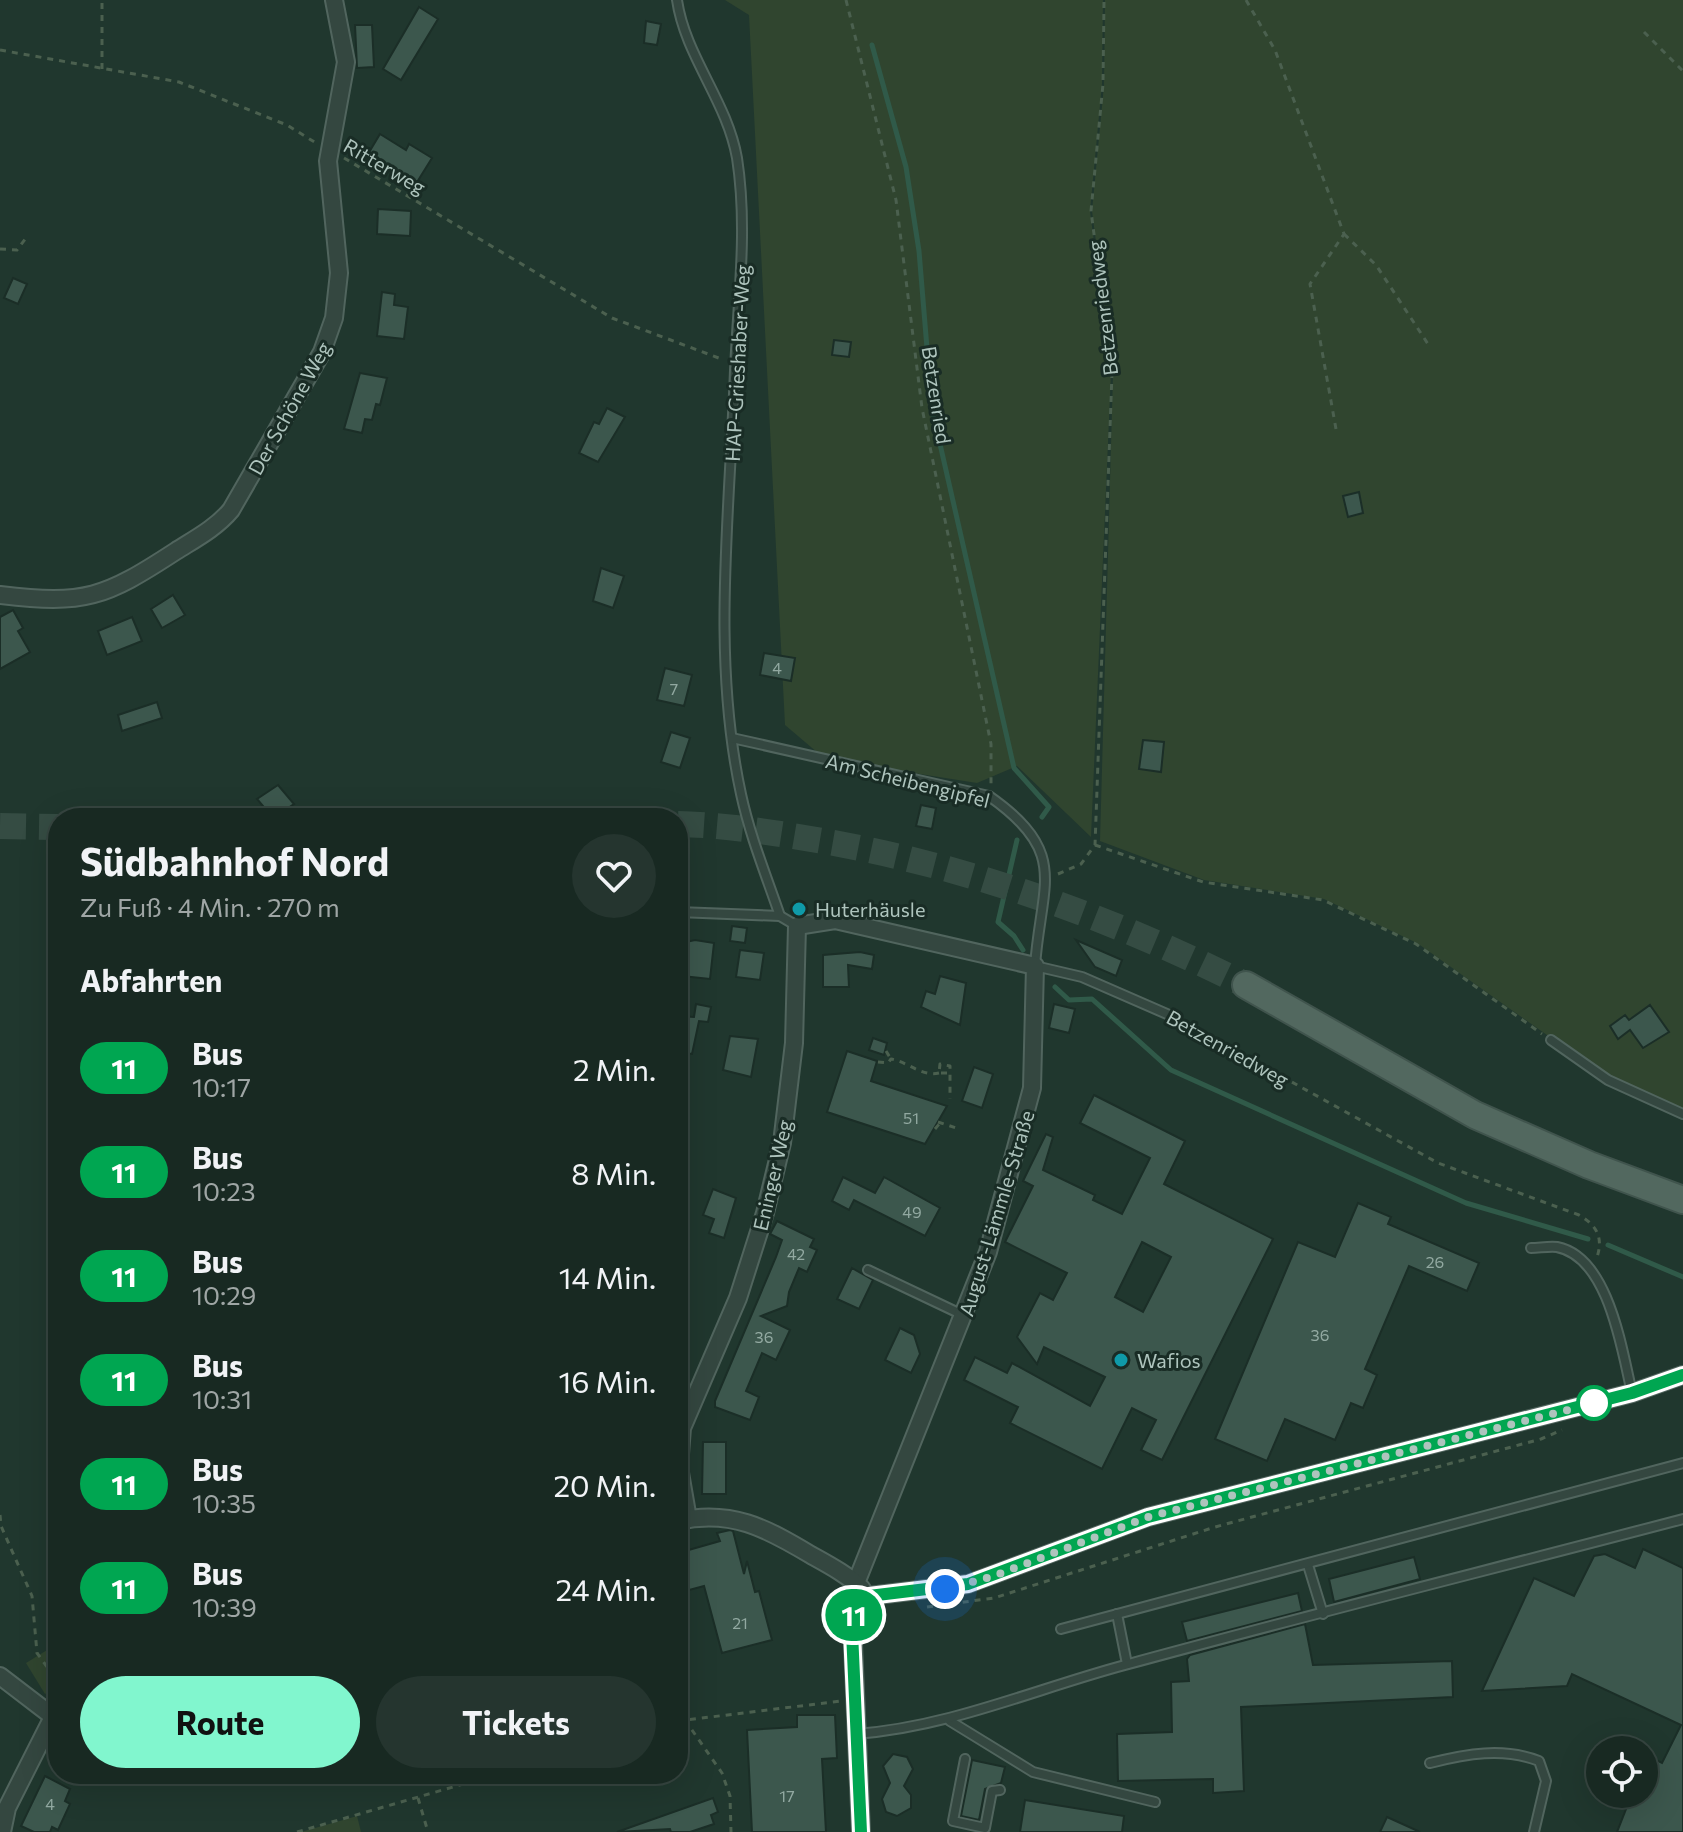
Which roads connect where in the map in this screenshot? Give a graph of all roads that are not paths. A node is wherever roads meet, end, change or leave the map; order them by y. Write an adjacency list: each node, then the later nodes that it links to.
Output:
1 (334, 0): 3 (street, Der Schöne Weg)
2 (677, 0): 4 (lane, HAP-Grieshaber-Weg)
3 (0, 595)
4 (732, 738): 6 (lane, HAP-Grieshaber-Weg); 8 (lane, Am Scheibengipfel)
5 (688, 912): 6 (lane)
6 (780, 916): 7 (lane)
7 (797, 926): 8 (street, Betzenriedweg); 22 (street, Eninger Weg)
8 (1035, 966): 10 (lane, Betzenriedweg); 19 (street, August-Lämmle-Straße)
9 (1246, 985): 13 (main road)
10 (1176, 1018)
11 (1551, 1040): 12 (lane)
12 (1683, 1114)
13 (1632, 1181): 14 (main road); 15 (main road); 16 (main road)
14 (1683, 1187)
15 (1683, 1200)
16 (1683, 1210)
17 (1531, 1248): 21 (lane)
18 (868, 1270): 19 (lane)
19 (965, 1316): 27 (street, August-Lämmle-Straße)
20 (1683, 1375): 21 (street)
21 (1632, 1393): 28 (street)
22 (688, 1414)
23 (1683, 1463): 26 (lane)
24 (1683, 1519): 30 (lane)
25 (688, 1520): 27 (street)
26 (1308, 1565): 29 (lane); 30 (lane)
27 (856, 1583): 28 (street)
28 (869, 1596): 37 (street)
29 (1117, 1614): 31 (lane); 32 (lane)
30 (1323, 1614): 32 (lane)
31 (1061, 1629)
32 (1127, 1664): 35 (lane)
33 (0, 1676): 34 (street)
34 (48, 1707)
35 (950, 1721): 37 (lane); 41 (lane)
36 (48, 1723): 42 (street)
37 (856, 1734): 43 (street)
38 (965, 1759): 40 (lane)
39 (1430, 1763): 44 (lane)
40 (1000, 1790)
41 (1155, 1802)
42 (2, 1832)
43 (861, 1832)
44 (1534, 1832)

